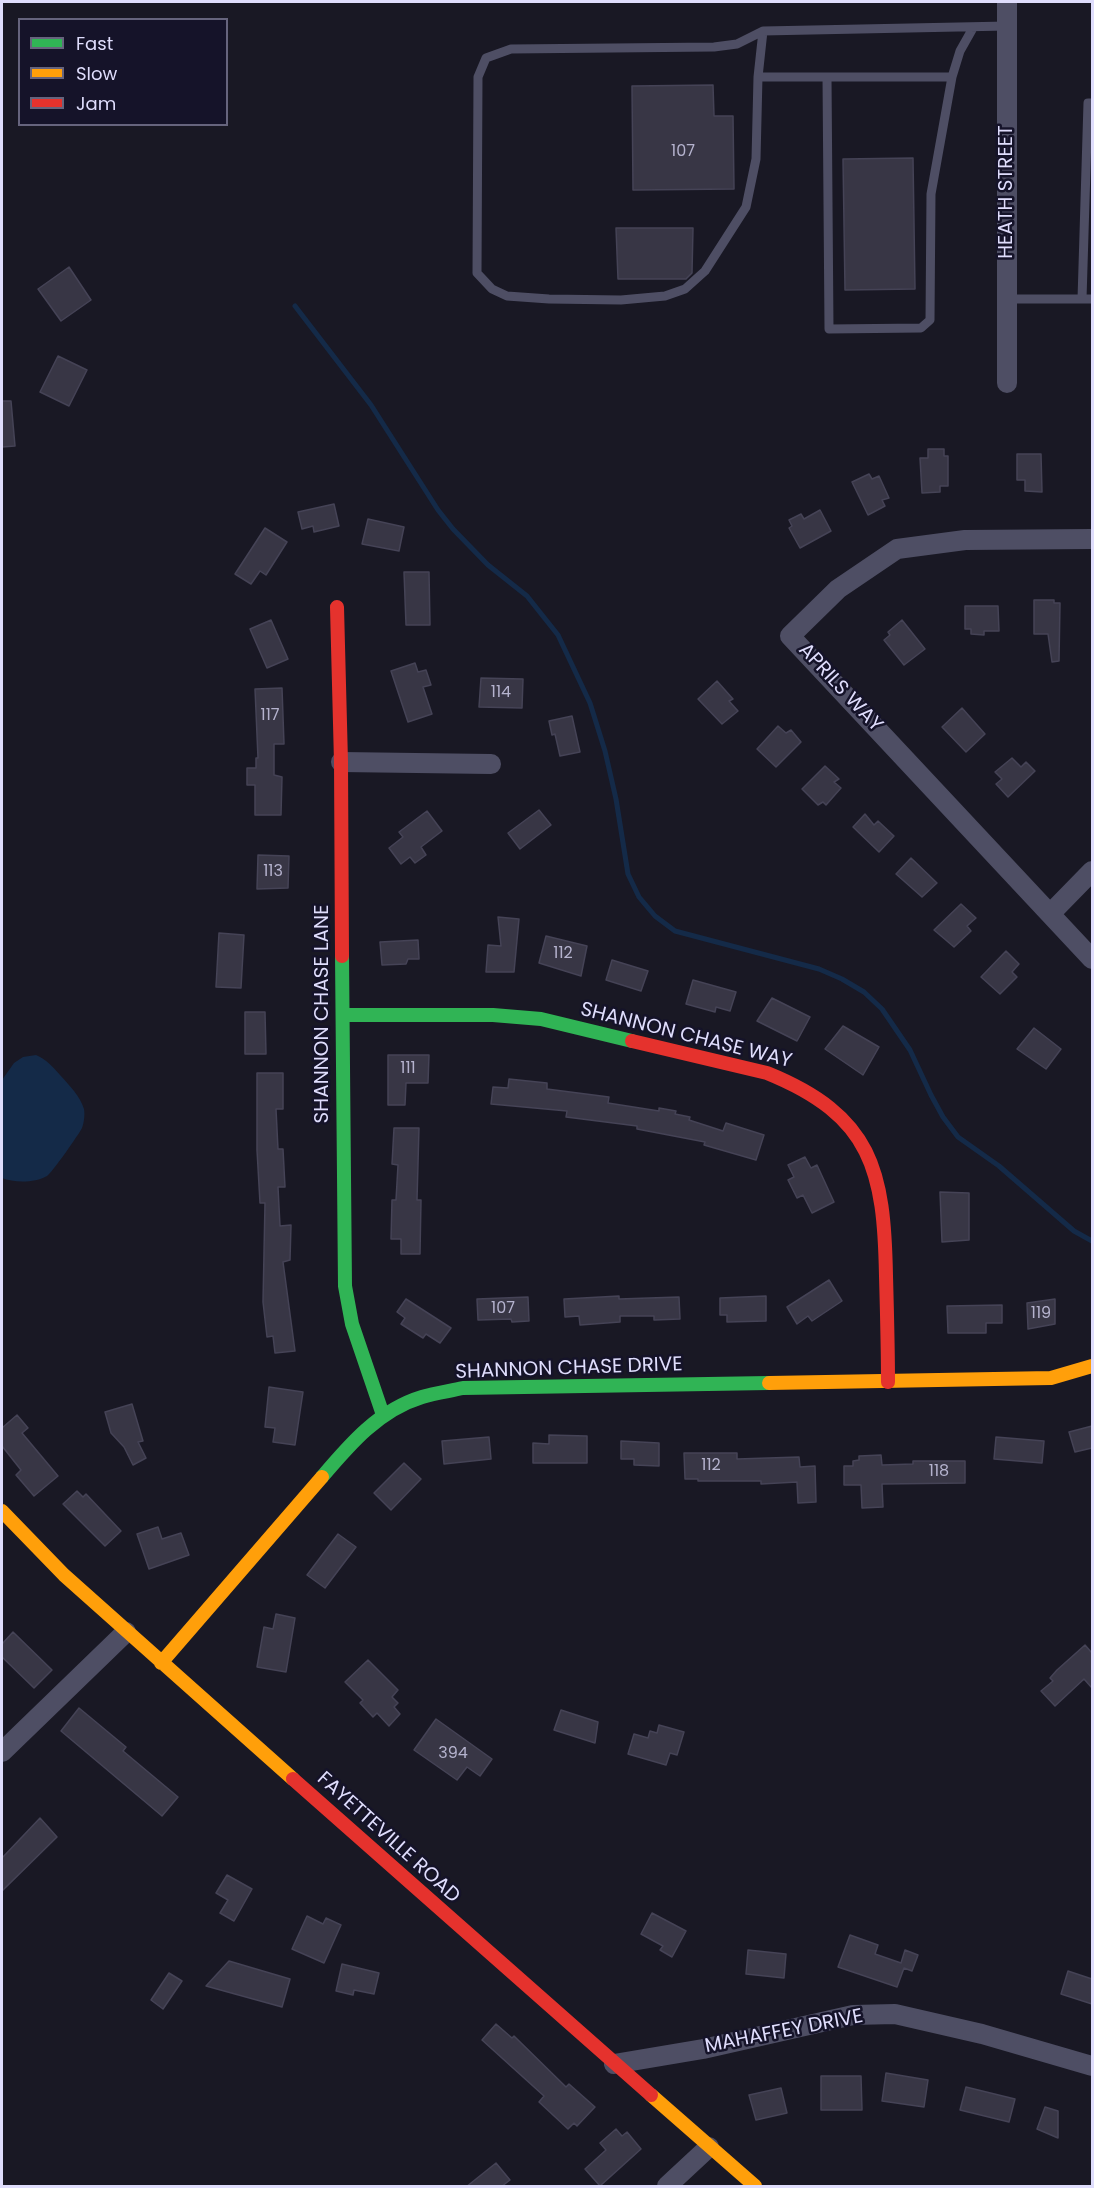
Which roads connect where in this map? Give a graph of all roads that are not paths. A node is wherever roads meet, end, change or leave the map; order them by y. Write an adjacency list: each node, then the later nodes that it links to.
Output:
1 (1008, 2): 2 (street, HEATH STREET)
2 (1007, 26): 3 (lane); 9 (street, HEATH STREET)
3 (973, 28): 4 (lane); 7 (lane)
4 (763, 31): 5 (lane); 5 (lane)
5 (758, 77): 6 (lane)
6 (827, 77): 7 (lane); 7 (lane)
7 (952, 77)
8 (1092, 103): 10 (lane)
9 (1007, 299): 10 (lane); 11 (street, HEATH STREET)
10 (1087, 299)
11 (1007, 383)
12 (1092, 539): 17 (street, APRILS WAY)
13 (337, 607): 14 (street, SHANNON CHASE LANE)
14 (341, 762): 15 (street); 19 (street, SHANNON CHASE LANE)
15 (491, 764)
16 (1092, 871): 17 (street)
17 (1051, 913): 18 (street, APRILS WAY)
18 (1092, 959)
19 (343, 1015): 21 (street, SHANNON CHASE WAY); 22 (street, SHANNON CHASE LANE)
20 (1092, 1366): 21 (street, SHANNON CHASE DRIVE)
21 (888, 1382): 22 (street, SHANNON CHASE DRIVE)
22 (383, 1415): 25 (street, SHANNON CHASE DRIVE)
23 (2, 1511): 24 (street, FAYETTEVILLE ROAD)
24 (126, 1632): 25 (street, FAYETTEVILLE ROAD); 26 (street)
25 (161, 1663): 27 (street, FAYETTEVILLE ROAD)
26 (2, 1752)
27 (614, 2064): 28 (street, MAHAFFEY DRIVE); 29 (street, FAYETTEVILLE ROAD)
28 (1092, 2066)
29 (709, 2147): 30 (street); 31 (street, FAYETTEVILLE ROAD)
30 (667, 2187)
31 (755, 2187)

